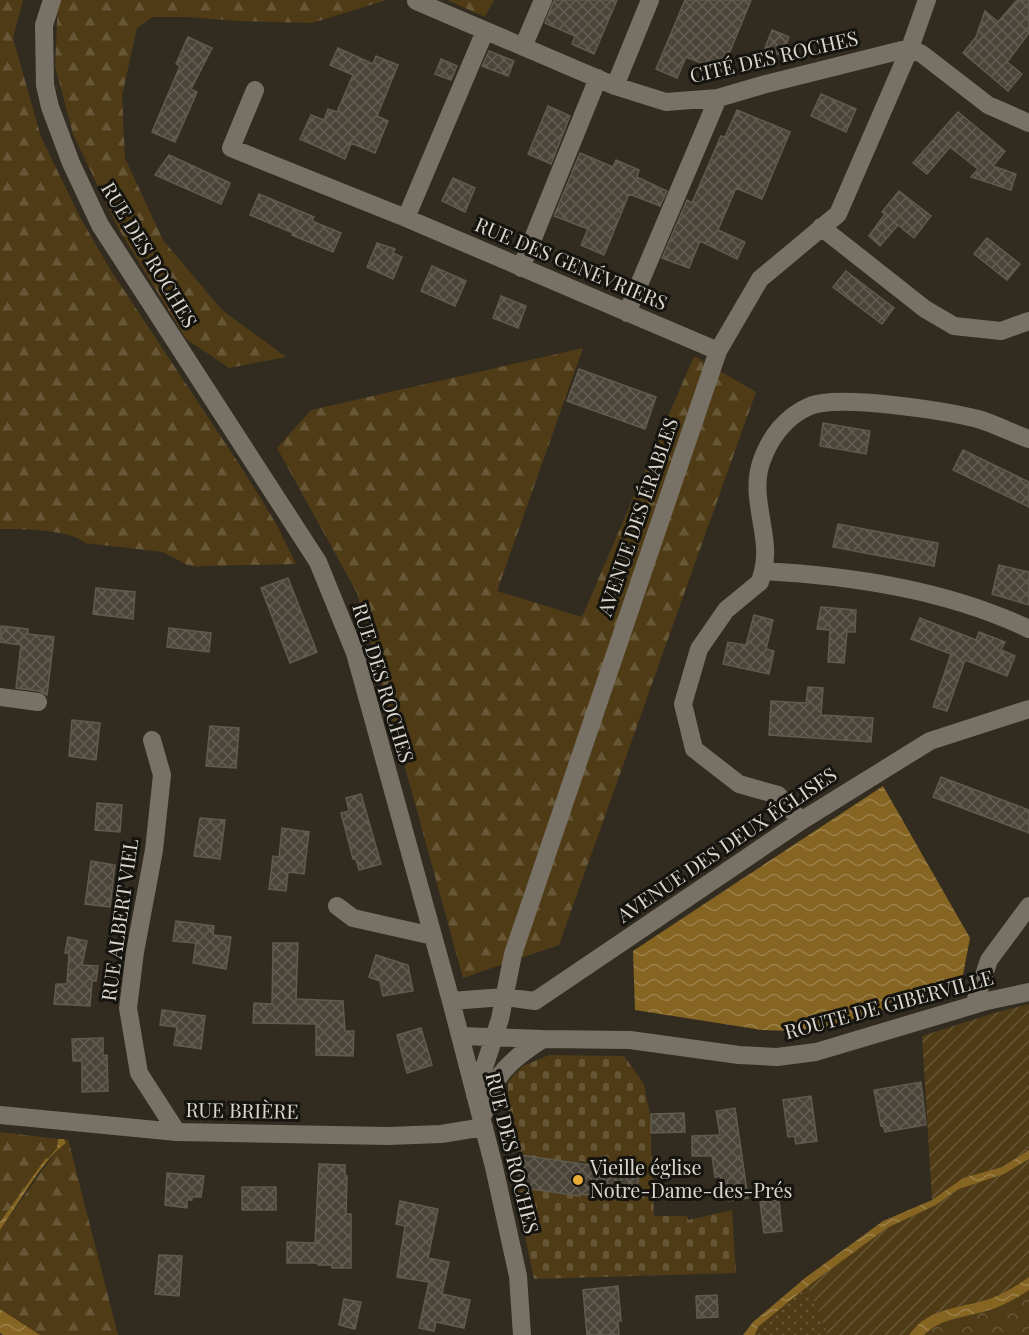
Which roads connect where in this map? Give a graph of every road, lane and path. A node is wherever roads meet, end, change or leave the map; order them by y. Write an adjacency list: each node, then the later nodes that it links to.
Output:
1 (52, 0): 30 (street, RUE DES ROCHES)
2 (543, 0): 7 (street)
3 (650, 0): 10 (street)
4 (927, 0): 8 (street, AVENUE DES ÉRABLES)
5 (416, 1): 6 (street, CITÉ DES ROCHES)
6 (485, 31): 7 (street, CITÉ DES ROCHES); 14 (street)
7 (524, 47): 9 (street, CITÉ DES ROCHES)
8 (910, 48): 12 (street, CITÉ DES ROCHES); 13 (street); 15 (street, AVENUE DES ÉRABLES)
9 (598, 78): 10 (street, CITÉ DES ROCHES); 16 (street)
10 (615, 86): 12 (street, CITÉ DES ROCHES)
11 (255, 90): 14 (street, RUE DES GENÉVRIERS)
12 (718, 98): 17 (street)
13 (1029, 123)
14 (406, 218): 16 (street, RUE DES GENÉVRIERS)
15 (821, 227): 18 (street); 19 (street, AVENUE DES ÉRABLES)
16 (521, 268): 17 (street, RUE DES GENÉVRIERS)
17 (627, 313): 19 (street, RUE DES GENÉVRIERS)
18 (1029, 321)
19 (718, 351): 32 (street, AVENUE DES ÉRABLES)
20 (1029, 439): 21 (street)
21 (763, 571): 22 (street); 27 (street)
22 (1029, 629)
23 (0, 698): 24 (street)
24 (38, 702)
25 (1029, 709): 27 (street, AVENUE DES DEUX ÉGLISES)
26 (152, 740): 41 (street, RUE ALBERT VIEL)
27 (801, 821): 32 (street, AVENUE DES DEUX ÉGLISES)
28 (337, 906): 30 (street)
29 (1029, 906): 34 (street)
30 (433, 936): 33 (street, RUE DES ROCHES)
31 (1029, 992): 34 (street, ROUTE DE GIBERVILLE)
32 (504, 997): 33 (street, AVENUE DES DEUX ÉGLISES); 36 (street, AVENUE DES ÉRABLES)
33 (451, 1000): 35 (street, RUE DES ROCHES)
34 (974, 1005): 37 (street, ROUTE DE GIBERVILLE)
35 (460, 1036): 36 (street, ROUTE DE GIBERVILLE); 38 (street, RUE DES ROCHES)
36 (494, 1037): 37 (street, ROUTE DE GIBERVILLE); 38 (street, AVENUE DES ÉRABLES)
37 (543, 1039): 40 (street)
38 (476, 1095): 40 (street, RUE DES ROCHES)
39 (0, 1115): 41 (street, RUE BRIÈRE)
40 (483, 1124): 41 (street, RUE BRIÈRE); 42 (street, RUE DES ROCHES)
41 (177, 1132)
42 (522, 1335)

